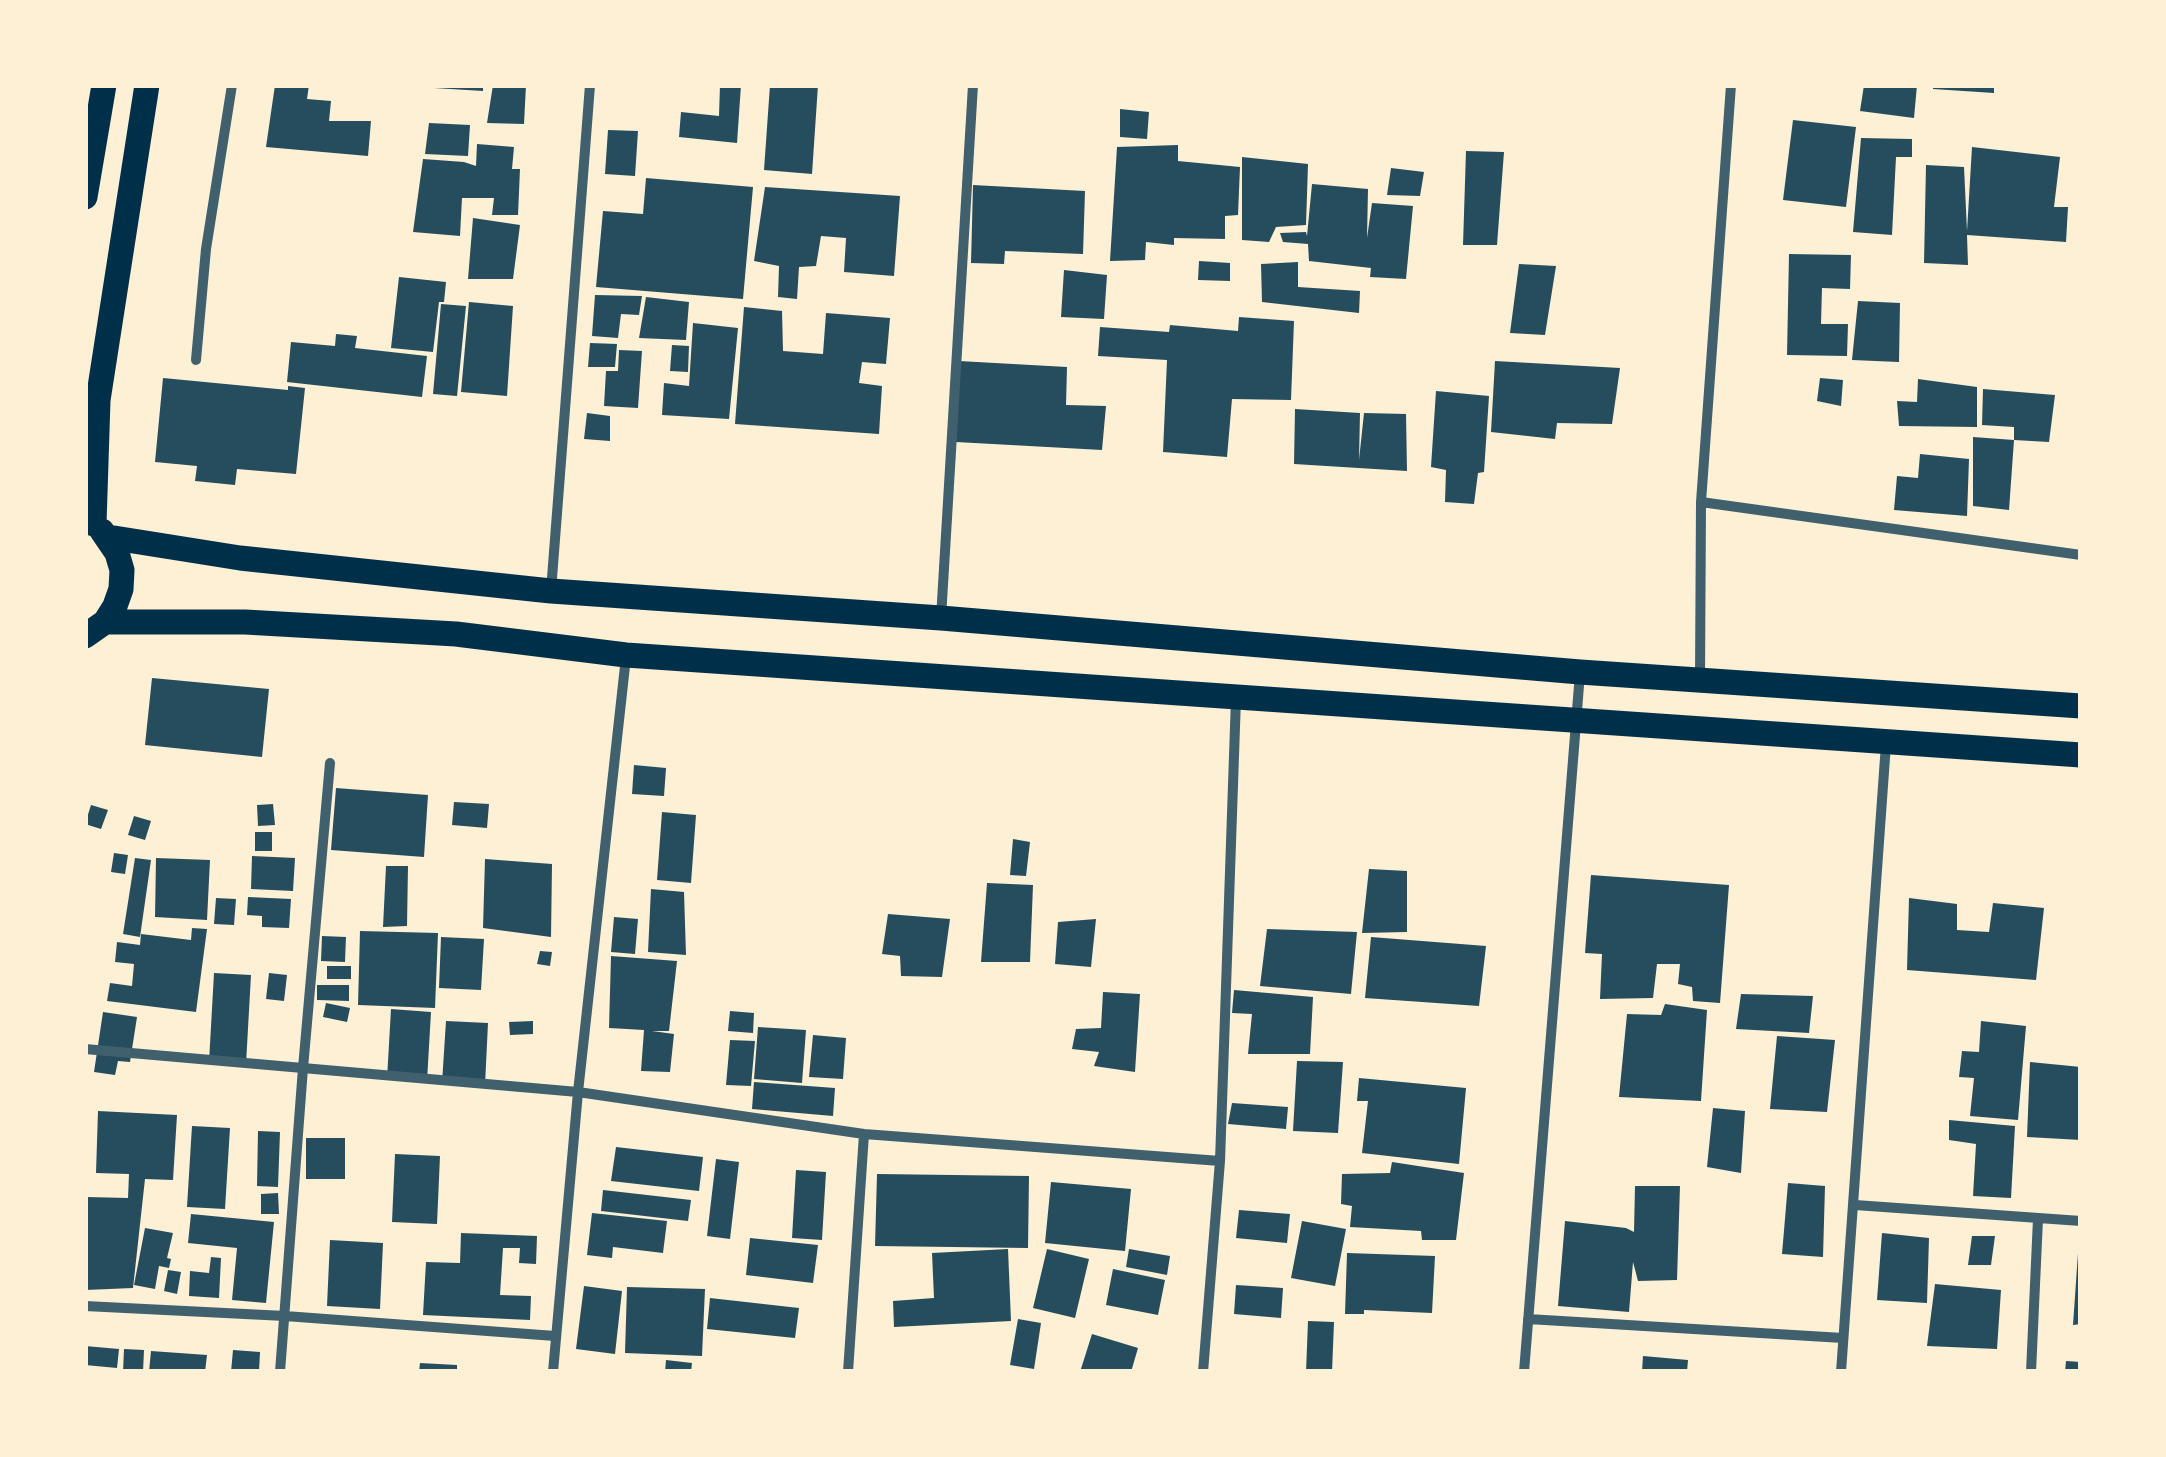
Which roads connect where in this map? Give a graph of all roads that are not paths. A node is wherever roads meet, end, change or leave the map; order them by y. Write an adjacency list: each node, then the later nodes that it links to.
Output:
1 (104, 85): 7 (main road)
2 (147, 85): 10 (main road)
3 (232, 85): 8 (street)
4 (590, 85): 12 (street)
5 (973, 85): 13 (street)
6 (1731, 85): 9 (street)
7 (85, 197)
8 (196, 360)
9 (1700, 502): 11 (street); 17 (street)
10 (96, 527): 12 (main road); 14 (main road)
11 (2081, 555)
12 (551, 592): 13 (main road)
13 (942, 618): 16 (main road)
14 (95, 629): 15 (main road)
15 (626, 654): 18 (main road); 26 (street)
16 (1580, 672): 17 (main road); 20 (street)
17 (1700, 680): 19 (main road)
18 (1236, 696): 20 (main road); 28 (street)
19 (2081, 706)
20 (1577, 719): 21 (main road); 34 (street)
21 (1886, 743): 22 (main road); 29 (street)
22 (2081, 755)
23 (330, 763): 25 (street)
24 (85, 1049): 25 (street)
25 (303, 1068): 26 (street); 33 (street)
26 (578, 1092): 27 (street); 35 (street)
27 (864, 1134): 28 (street); 39 (street)
28 (1220, 1161): 40 (street)
29 (1855, 1205): 30 (street); 36 (street)
30 (2038, 1219): 31 (street); 43 (street)
31 (2081, 1221)
32 (85, 1306): 33 (street)
33 (285, 1316): 35 (street); 37 (street)
34 (1528, 1319): 36 (street); 41 (street)
35 (556, 1336): 38 (street)
36 (1843, 1338): 42 (street)
37 (280, 1372)
38 (553, 1372)
39 (848, 1372)
40 (1203, 1372)
41 (1524, 1372)
42 (1841, 1372)
43 (2031, 1372)

